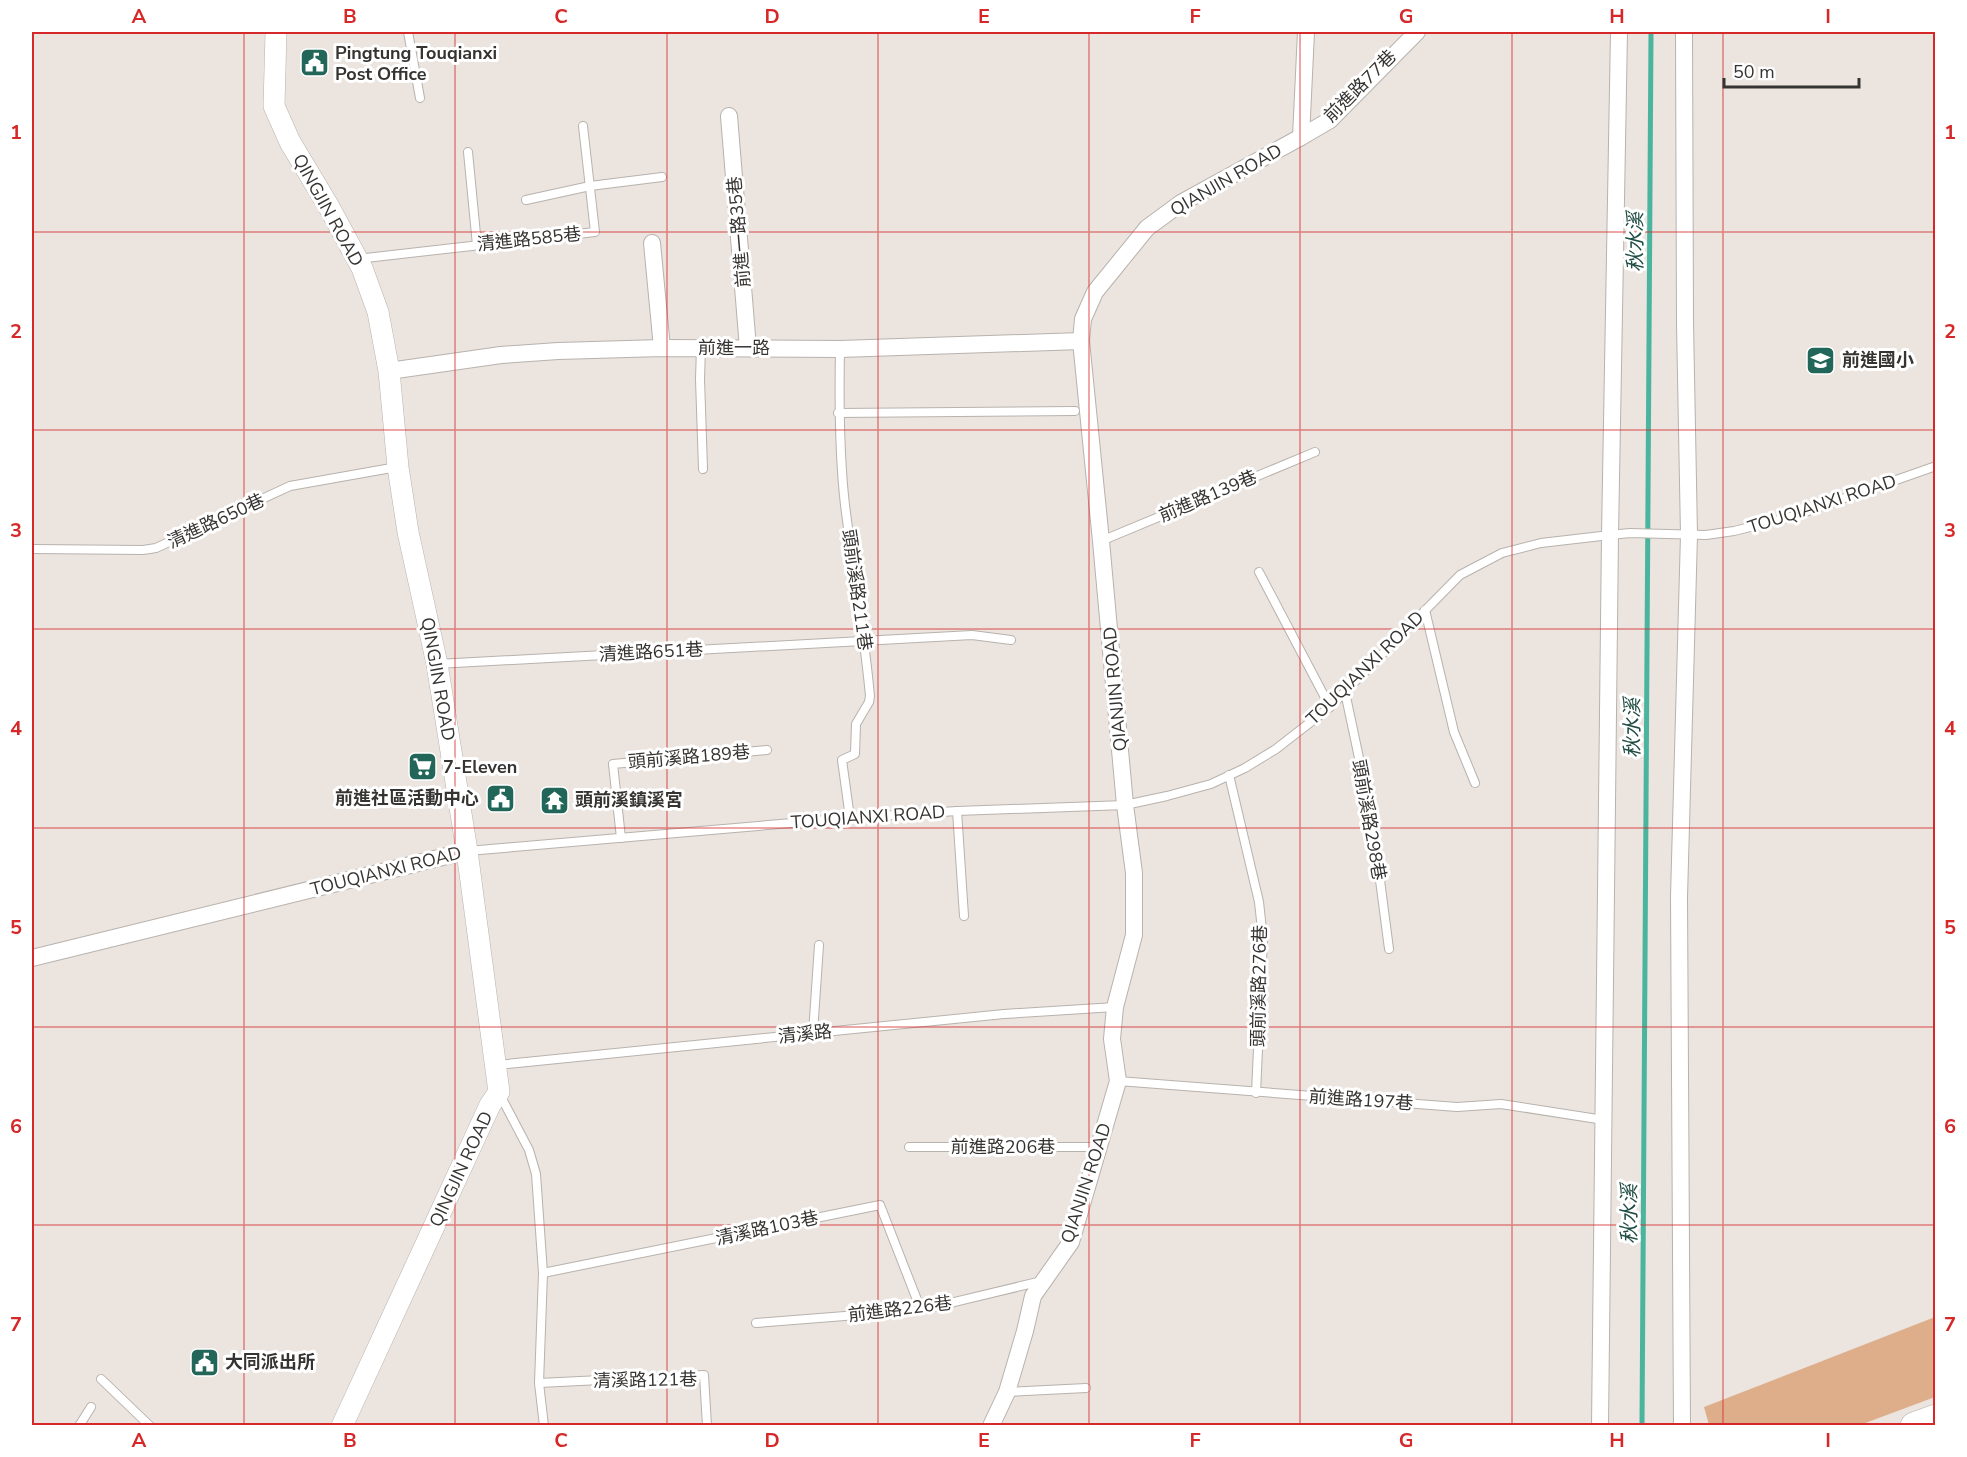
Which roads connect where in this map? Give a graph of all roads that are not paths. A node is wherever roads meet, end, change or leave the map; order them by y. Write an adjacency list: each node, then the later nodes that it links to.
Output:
1 (276, 32): 17 (street, QINGJIN ROAD)
2 (408, 32): 7 (lane)
3 (1306, 32): 10 (street, QIANJIN ROAD)
4 (1417, 32): 10 (street, 前進路77巷)
5 (1619, 32): 30 (street)
6 (1684, 32): 31 (street)
7 (420, 98)
8 (729, 116): 21 (street, 前進一路35巷)
9 (583, 126): 13 (lane, 清進路585巷)
10 (1300, 137): 18 (street, QIANJIN ROAD)
11 (468, 152): 16 (lane)
12 (662, 177): 13 (lane)
13 (590, 186): 14 (lane); 16 (lane, 清進路585巷)
14 (526, 200)
15 (651, 243): 19 (street)
16 (477, 245): 17 (lane, 清進路585巷)
17 (357, 259): 23 (street, QINGJIN ROAD)
18 (1081, 341): 22 (street, 前進一路); 32 (street, QIANJIN ROAD)
19 (662, 348): 20 (street, 前進一路); 23 (street, 前進一路)
20 (701, 348): 21 (street, 前進一路); 29 (lane)
21 (748, 348): 22 (street, 前進一路)
22 (840, 349): 25 (lane, 頭前溪路211巷)
23 (389, 371): 27 (street, QINGJIN ROAD)
24 (1076, 411): 25 (lane)
25 (838, 413): 36 (lane, 頭前溪路211巷)
26 (1315, 452): 32 (lane, 前進路139巷)
27 (398, 466): 33 (lane, 清進路650巷); 38 (street, QINGJIN ROAD)
28 (1935, 466): 31 (lane, TOUQIANXI ROAD)
29 (703, 469)
30 (1610, 535): 31 (lane, TOUQIANXI ROAD); 35 (lane, TOUQIANXI ROAD); 59 (street)
31 (1685, 535): 79 (street)
32 (1101, 541): 44 (street, QIANJIN ROAD)
33 (32, 549)
34 (1259, 572): 40 (lane)
35 (1425, 610): 39 (lane, TOUQIANXI ROAD); 43 (lane)
36 (865, 639): 37 (lane, 清進路651巷); 38 (lane, 清進路651巷); 46 (lane, 頭前溪路211巷)
37 (1011, 640)
38 (437, 664): 48 (street, QINGJIN ROAD)
39 (1345, 692): 40 (lane, TOUQIANXI ROAD); 51 (lane, 頭前溪路298巷)
40 (1330, 707): 42 (lane, TOUQIANXI ROAD)
41 (767, 750): 47 (lane, 頭前溪路189巷)
42 (1229, 776): 44 (lane, TOUQIANXI ROAD); 58 (lane, 頭前溪路276巷)
43 (1475, 783)
44 (1125, 806): 45 (lane, TOUQIANXI ROAD); 53 (street, QIANJIN ROAD)
45 (957, 811): 46 (lane, TOUQIANXI ROAD); 49 (lane)
46 (850, 818): 47 (lane, TOUQIANXI ROAD)
47 (621, 838): 48 (lane, TOUQIANXI ROAD)
48 (467, 851): 52 (street, TOUQIANXI ROAD); 55 (street, QINGJIN ROAD)
49 (964, 916)
50 (819, 945): 54 (lane)
51 (1389, 949)
52 (32, 958)
53 (1115, 1007): 54 (lane, 清溪路); 56 (street, QIANJIN ROAD)
54 (813, 1033): 55 (lane, 清溪路)
55 (496, 1065): 57 (street, QINGJIN ROAD)
56 (1118, 1081): 58 (lane, 前進路197巷); 60 (street, QIANJIN ROAD)
57 (499, 1092): 62 (lane); 74 (street, QINGJIN ROAD)
58 (1256, 1093): 59 (lane, 前進路197巷)
59 (1604, 1120): 78 (street)
60 (1098, 1146): 61 (lane, 前進路206巷); 63 (street, QIANJIN ROAD)
61 (909, 1147)
62 (543, 1273): 64 (lane, 清溪路103巷); 67 (lane)
63 (1042, 1281): 64 (lane, 前進路226巷); 69 (street, QIANJIN ROAD)
64 (921, 1310): 65 (lane, 前進路226巷)
65 (756, 1323)
66 (101, 1379): 73 (lane)
67 (539, 1383): 75 (lane); 76 (lane, 清溪路121巷)
68 (1086, 1388): 69 (lane)
69 (1007, 1392): 77 (street, QIANJIN ROAD)
70 (91, 1407): 72 (lane)
71 (1935, 1418): 80 (main road)
72 (79, 1425)
73 (150, 1425)
74 (342, 1425)
75 (544, 1425)
76 (707, 1425)
77 (991, 1425)
78 (1600, 1425)
79 (1682, 1425)
80 (1914, 1425)

